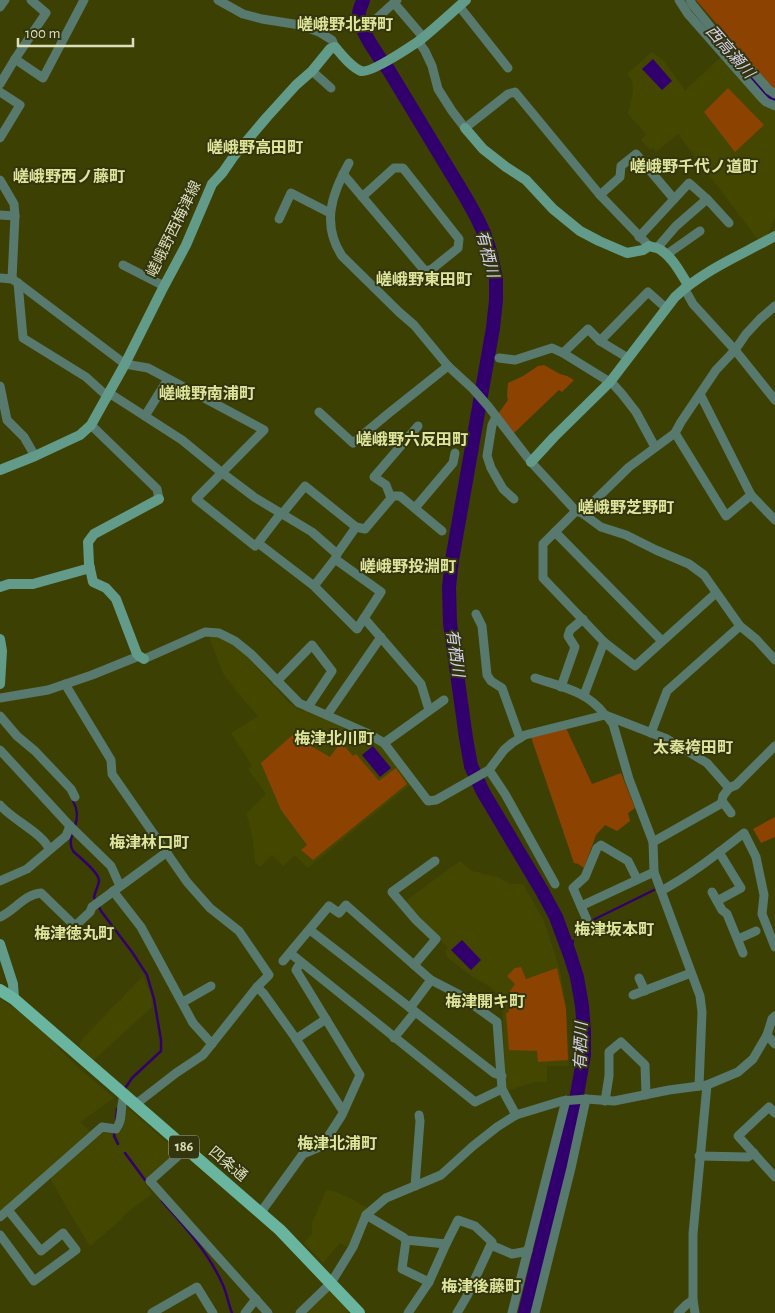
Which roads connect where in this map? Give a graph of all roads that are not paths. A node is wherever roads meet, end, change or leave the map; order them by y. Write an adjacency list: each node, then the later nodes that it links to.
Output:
1 (5, 0): 9 (street)
2 (30, 0): 15 (street)
3 (84, 0): 15 (street)
4 (218, 0): 14 (street)
5 (680, 0): 13 (street)
6 (690, 0): 11 (street)
7 (395, 2): 10 (street); 12 (street)
8 (463, 3): 12 (street); 16 (street)
9 (0, 7)
10 (375, 20)
11 (718, 33): 13 (street); 21 (street)
12 (420, 39): 14 (street); 23 (street)
13 (711, 41): 22 (street)
14 (335, 47): 17 (street, 嵯峨野西梅津線)
15 (14, 59): 18 (street)
16 (508, 68)
17 (312, 71): 19 (street); 45 (street, 嵯峨野西梅津線)
18 (0, 84)
19 (332, 88)
20 (0, 92): 24 (street)
21 (775, 94)
22 (775, 106)
23 (464, 128): 28 (street); 40 (street)
24 (0, 138)
25 (349, 162): 26 (street)
26 (343, 174): 29 (street); 32 (street)
27 (0, 180): 34 (street)
28 (600, 195): 30 (street); 39 (street)
29 (362, 196): 29 (street)
30 (674, 199): 31 (street); 39 (street)
31 (707, 199): 36 (street); 40 (street)
32 (330, 213): 35 (street); 55 (street)
33 (0, 215): 34 (street)
34 (15, 216): 44 (street)
35 (278, 219)
36 (729, 223)
37 (700, 231): 41 (street)
38 (775, 236): 46 (street)
39 (639, 237): 40 (street)
40 (653, 247): 41 (street)
41 (666, 255): 46 (street)
42 (123, 265): 45 (street)
43 (0, 278): 44 (street)
44 (15, 281): 54 (street); 60 (street)
45 (164, 286): 54 (street, 嵯峨野西梅津線)
46 (686, 287): 48 (street); 50 (street)
47 (775, 306): 50 (street)
48 (666, 308): 49 (street); 53 (street)
49 (600, 340): 51 (street); 53 (street)
50 (735, 350): 59 (street); 61 (street)
51 (563, 354): 52 (street); 57 (street)
52 (499, 358)
53 (628, 358): 57 (street)
54 (125, 364): 56 (street); 60 (street, 嵯峨野西梅津線)
55 (448, 366): 62 (street); 64 (street)
56 (168, 379): 63 (street); 73 (street)
57 (610, 382): 68 (street); 71 (street)
58 (0, 386): 70 (street)
59 (700, 394): 67 (street); 74 (street)
60 (108, 395): 63 (street); 65 (street, 嵯峨野西梅津線)
61 (775, 400)
62 (319, 412)
63 (145, 416): 73 (street)
64 (496, 417): 71 (street); 77 (street)
65 (92, 425): 70 (street, 嵯峨野西梅津線); 76 (street)
66 (418, 426): 75 (street)
67 (675, 433): 68 (street); 74 (street)
68 (654, 447): 79 (street)
69 (455, 453): 78 (street)
70 (35, 456): 72 (street, 嵯峨野西梅津線)
71 (531, 462): 79 (street)
72 (0, 470)
73 (221, 472): 80 (street); 85 (street)
74 (752, 495): 81 (street)
75 (391, 498): 78 (street); 82 (street)
76 (159, 499): 87 (street)
77 (514, 499)
78 (414, 508): 83 (street)
79 (579, 512): 84 (street); 90 (street)
80 (282, 514): 82 (street); 85 (street); 86 (street)
81 (775, 520)
82 (356, 527): 86 (street)
83 (442, 531)
84 (554, 532): 93 (street); 97 (street)
85 (258, 543): 88 (street)
86 (336, 557): 88 (street); 92 (street)
87 (90, 568): 89 (street); 99 (street)
88 (314, 586): 92 (street)
89 (0, 587)
90 (716, 593): 94 (street); 97 (street)
91 (476, 614): 115 (street)
92 (364, 618): 95 (street)
93 (582, 619): 98 (street); 105 (street)
94 (740, 626): 100 (street); 114 (street)
95 (381, 637): 110 (street); 111 (street)
96 (0, 639): 103 (street)
97 (662, 641): 98 (street)
98 (604, 642): 106 (street)
99 (141, 658): 102 (street); 104 (street)
100 (775, 660)
101 (535, 678): 105 (street)
102 (277, 681): 109 (street); 109 (street)
103 (0, 684)
104 (65, 684): 107 (street); 128 (street)
105 (561, 686): 106 (street)
106 (584, 695): 112 (street)
107 (0, 698)
108 (444, 700): 110 (street)
109 (308, 707): 111 (street)
110 (429, 710): 116 (street)
111 (327, 715): 116 (street)
112 (606, 715): 114 (street); 115 (street); 126 (street)
113 (0, 716): 121 (street)
114 (651, 733): 120 (street)
115 (520, 738): 119 (street)
116 (384, 743): 119 (street)
117 (775, 746): 120 (street)
118 (0, 750): 125 (street)
119 (486, 771): 134 (street)
120 (729, 788): 122 (street)
121 (75, 797)
122 (722, 803): 124 (street); 126 (street)
123 (0, 805): 127 (street)
124 (731, 813)
125 (70, 826): 127 (street); 135 (street)
126 (653, 842): 131 (street)
127 (49, 849): 133 (street)
128 (166, 852): 135 (street); 156 (street)
129 (719, 852): 136 (street); 138 (street); 146 (street)
130 (435, 861): 151 (street)
131 (654, 872): 132 (street); 136 (street)
132 (637, 879): 139 (street); 139 (street)
133 (0, 881)
134 (555, 884)
135 (117, 889): 140 (street); 161 (street)
136 (661, 891): 152 (street)
137 (712, 892): 138 (street)
138 (717, 901): 144 (street)
139 (581, 906): 141 (street)
140 (0, 917)
141 (587, 920)
142 (310, 930): 147 (street); 151 (street); 162 (street)
143 (756, 931): 144 (street)
144 (738, 939): 148 (street)
145 (0, 944): 160 (street)
146 (775, 947)
147 (290, 953): 149 (street); 150 (street)
148 (743, 953)
149 (283, 961)
150 (301, 962): 164 (street); 166 (street)
151 (414, 964): 154 (street)
152 (691, 973): 158 (street); 171 (street)
153 (639, 978): 158 (street)
154 (431, 980): 162 (street); 170 (street)
155 (211, 986): 161 (street)
156 (257, 988): 167 (street); 168 (street)
157 (0, 990): 160 (main road, 四条通 / 186)
158 (645, 991): 159 (street)
159 (632, 995)
160 (14, 999): 173 (main road, 四条通 / 186)
161 (183, 1002): 168 (street)
162 (412, 1010): 166 (street); 170 (street)
163 (775, 1016): 165 (street)
164 (326, 1019): 167 (street); 179 (street)
165 (767, 1035): 169 (street); 171 (street)
166 (394, 1038): 172 (street)
167 (296, 1039): 179 (street)
168 (212, 1044): 178 (street)
169 (775, 1044)
170 (502, 1076): 172 (street)
171 (703, 1085): 174 (street); 185 (street)
172 (502, 1089): 182 (street)
173 (125, 1094): 178 (main road, 四条通 / 186); 188 (street)
174 (646, 1095): 177 (street); 177 (street)
175 (584, 1099): 176 (street); 177 (street); 211 (street)
176 (567, 1100): 182 (street); 196 (street)
177 (605, 1100)
178 (136, 1104): 183 (main road, 四条通 / 186)
179 (344, 1111): 189 (street)
180 (775, 1114): 184 (street)
181 (419, 1116): 187 (street)
182 (516, 1116): 187 (street)
183 (186, 1149): 189 (main road, 四条通 / 186); 199 (street)
184 (754, 1154): 185 (street); 186 (street)
185 (699, 1156): 200 (street)
186 (775, 1177)
187 (415, 1186): 190 (street)
188 (8, 1210): 191 (street); 192 (street)
189 (261, 1212): 198 (main road, 四条通 / 186)
190 (366, 1215): 193 (street); 198 (street)
191 (0, 1217)
192 (0, 1236)
193 (406, 1240): 194 (street); 197 (street)
194 (446, 1244): 195 (street); 197 (street)
195 (491, 1244): 196 (street); 209 (street)
196 (528, 1252): 210 (street)
197 (429, 1282): 208 (street)
198 (331, 1283): 206 (street); 207 (main road, 四条通 / 186)
199 (256, 1299): 204 (street); 205 (street)
200 (693, 1300): 212 (street); 213 (street)
201 (169, 1309): 202 (street); 203 (street)
202 (152, 1313)
203 (213, 1313)
204 (245, 1313)
205 (268, 1313)
206 (300, 1313)
207 (359, 1313)
208 (408, 1313)
209 (457, 1313)
210 (512, 1313)
211 (535, 1313)
212 (678, 1313)
213 (695, 1313)

